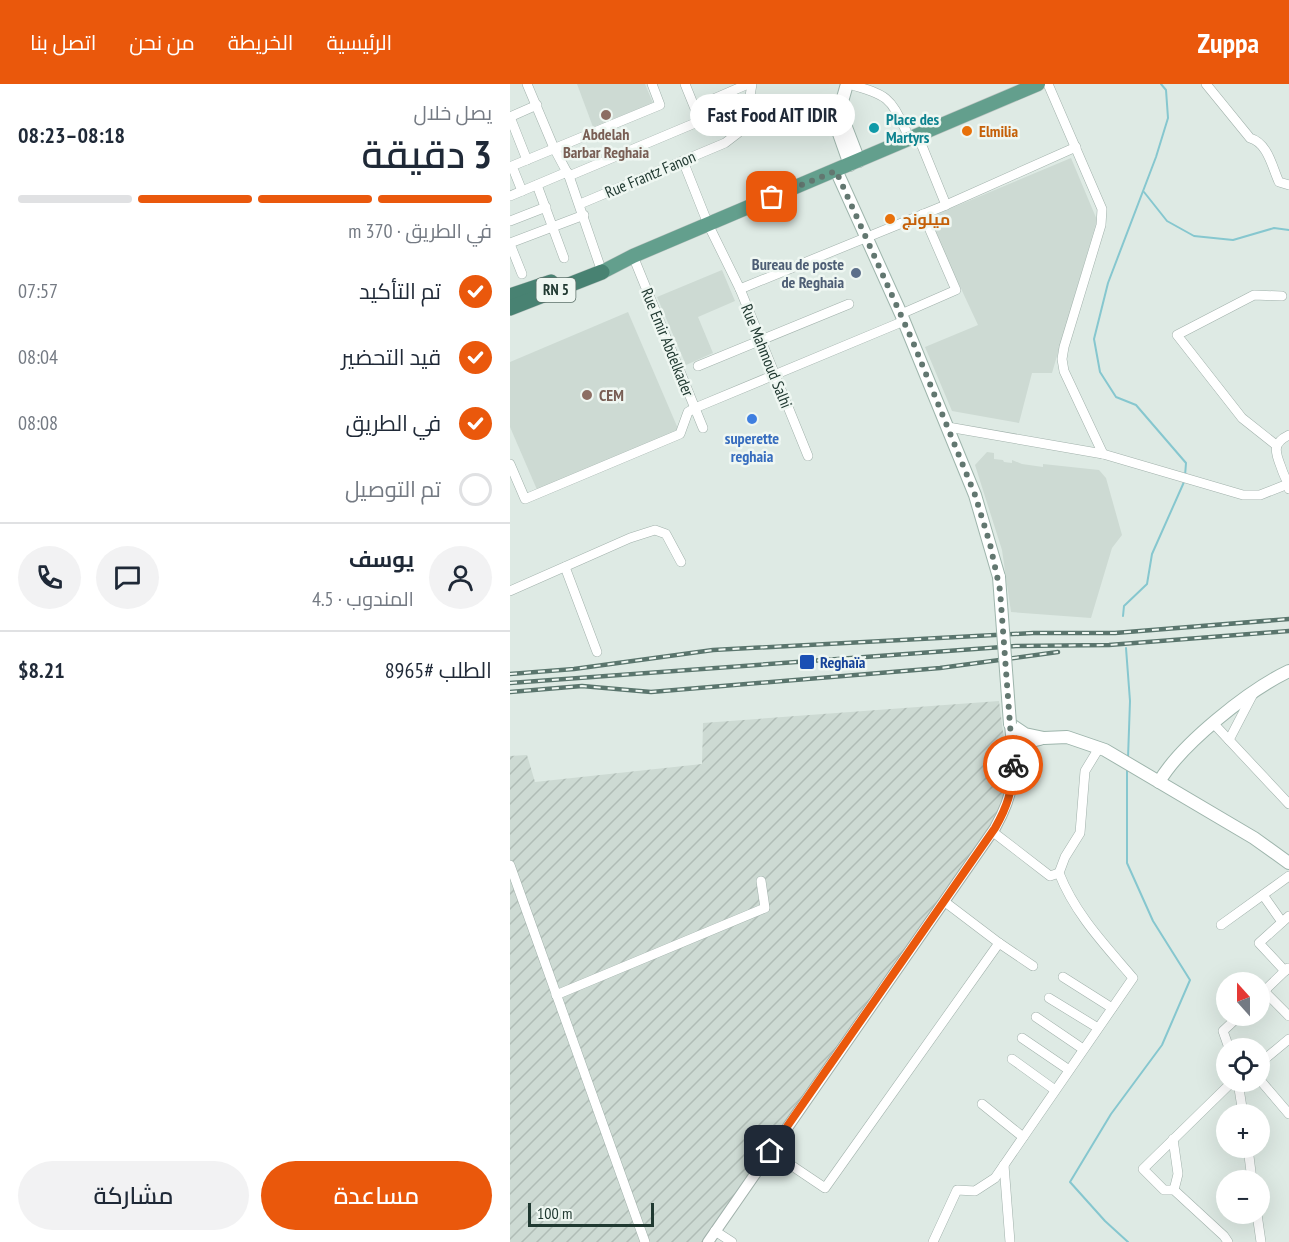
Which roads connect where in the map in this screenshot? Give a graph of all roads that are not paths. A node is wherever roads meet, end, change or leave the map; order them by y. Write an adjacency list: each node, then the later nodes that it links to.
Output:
1 (527, 84): 11 (street)
2 (652, 84): 15 (street)
3 (686, 84): 12 (street)
4 (719, 84): 10 (street)
5 (750, 84): 10 (street); 17 (street, Rue Frantz Fanon)
6 (848, 84): 13 (street); 18 (main road)
7 (1038, 84): 13 (main road, RN 5)
8 (1048, 84): 14 (street)
9 (1206, 84): 23 (street)
10 (723, 94): 12 (street)
11 (537, 105): 15 (street); 16 (street)
12 (695, 107): 21 (street)
13 (914, 138): 18 (main road, RN 5); 27 (street)
14 (1076, 147): 27 (street); 56 (street)
15 (554, 148): 16 (street); 21 (street)
16 (526, 160): 19 (street)
17 (683, 161): 26 (street, Rue Frantz Fanon); 32 (street, Rue Mahmoud Salhi)
18 (854, 163): 20 (main road, RN 5)
19 (511, 166): 24 (street)
20 (836, 171): 32 (main road, RN 5); 34 (main road)
21 (568, 174): 22 (street); 26 (street)
22 (537, 185): 24 (street); 28 (street)
23 (1289, 185)
24 (522, 191): 25 (street)
25 (510, 196)
26 (580, 204): 29 (street)
27 (946, 205): 30 (street)
28 (546, 207): 31 (street); 33 (street)
29 (584, 214): 33 (street); 38 (street)
30 (923, 214): 34 (street); 45 (street)
31 (510, 221)
32 (708, 224): 36 (main road, RN 5); 40 (street, Rue Mahmoud Salhi)
33 (553, 226): 35 (street); 37 (street)
34 (867, 237): 40 (street); 45 (main road)
35 (510, 243): 39 (street)
36 (633, 256): 38 (main road, RN 5); 49 (street, Rue Emir Abdelkader)
37 (564, 258)
38 (601, 269): 41 (highway, RN 5); 44 (highway, RN 5)
39 (522, 274)
40 (740, 289): 46 (street, Rue Mahmoud Salhi)
41 (510, 296)
42 (1282, 296): 54 (street)
43 (849, 304): 46 (street)
44 (510, 308)
45 (902, 317): 48 (street); 50 (main road)
46 (761, 340): 47 (street); 48 (street, Rue Mahmoud Salhi)
47 (698, 366)
48 (775, 375): 49 (street); 57 (street, Rue Mahmoud Salhi)
49 (695, 408): 51 (street, Rue Emir Abdelkader); 58 (street)
50 (948, 427): 52 (street); 55 (main road)
51 (703, 429)
52 (973, 431): 55 (street); 56 (street)
53 (1289, 435): 54 (street)
54 (1276, 445): 59 (street)
55 (955, 448): 66 (main road, bridge)
56 (1103, 454): 59 (street)
57 (808, 456)
58 (510, 464)
59 (1289, 486)
60 (681, 562): 61 (street)
61 (565, 567): 62 (street); 63 (street)
62 (510, 591)
63 (597, 652)
64 (1289, 671): 65 (main road)
65 (1254, 693): 67 (main road); 69 (street)
66 (1010, 724): 68 (main road); 71 (street)
67 (1214, 724): 69 (street); 72 (main road)
68 (1044, 738): 70 (main road); 71 (main road)
69 (1230, 740): 73 (street)
70 (1102, 749): 72 (main road); 77 (street)
71 (1013, 760): 74 (street)
72 (1159, 782): 75 (main road)
73 (1289, 804)
74 (993, 832): 77 (street); 81 (street)
75 (1289, 863)
76 (510, 865): 89 (street)
77 (1059, 873): 92 (street)
78 (1289, 876): 80 (street)
79 (761, 881): 89 (street)
80 (1263, 895): 82 (street); 83 (street)
81 (945, 902): 84 (street); 109 (street)
82 (1286, 919): 86 (street)
83 (1221, 925)
84 (999, 943): 85 (street); 109 (street)
85 (1033, 966)
86 (1287, 969): 88 (street)
87 (1063, 977): 92 (street)
88 (1270, 985)
89 (556, 995): 114 (street)
90 (1049, 998): 95 (street)
91 (1270, 1000): 93 (street)
92 (1112, 1008): 95 (street)
93 (1289, 1016)
94 (1036, 1017): 98 (street)
95 (1098, 1028): 98 (street)
96 (1023, 1038): 101 (street)
97 (1289, 1039): 99 (street)
98 (1083, 1049): 101 (street)
99 (1270, 1055)
100 (1012, 1059): 102 (street)
101 (1069, 1070): 102 (street)
102 (1055, 1090): 107 (street)
103 (1222, 1092): 108 (street)
104 (1270, 1092): 106 (street)
105 (982, 1104): 107 (street)
106 (1289, 1114)
107 (1023, 1137): 110 (street)
108 (1173, 1139): 111 (street); 111 (street)
109 (770, 1151): 113 (street)
110 (1004, 1165): 117 (street); 118 (street)
111 (1174, 1190): 119 (street)
112 (1258, 1224): 120 (street)
113 (715, 1231): 115 (street); 116 (street)
114 (645, 1242)
115 (708, 1242)
116 (732, 1242)
117 (933, 1242)
118 (1010, 1242)
119 (1228, 1242)
120 (1261, 1242)

